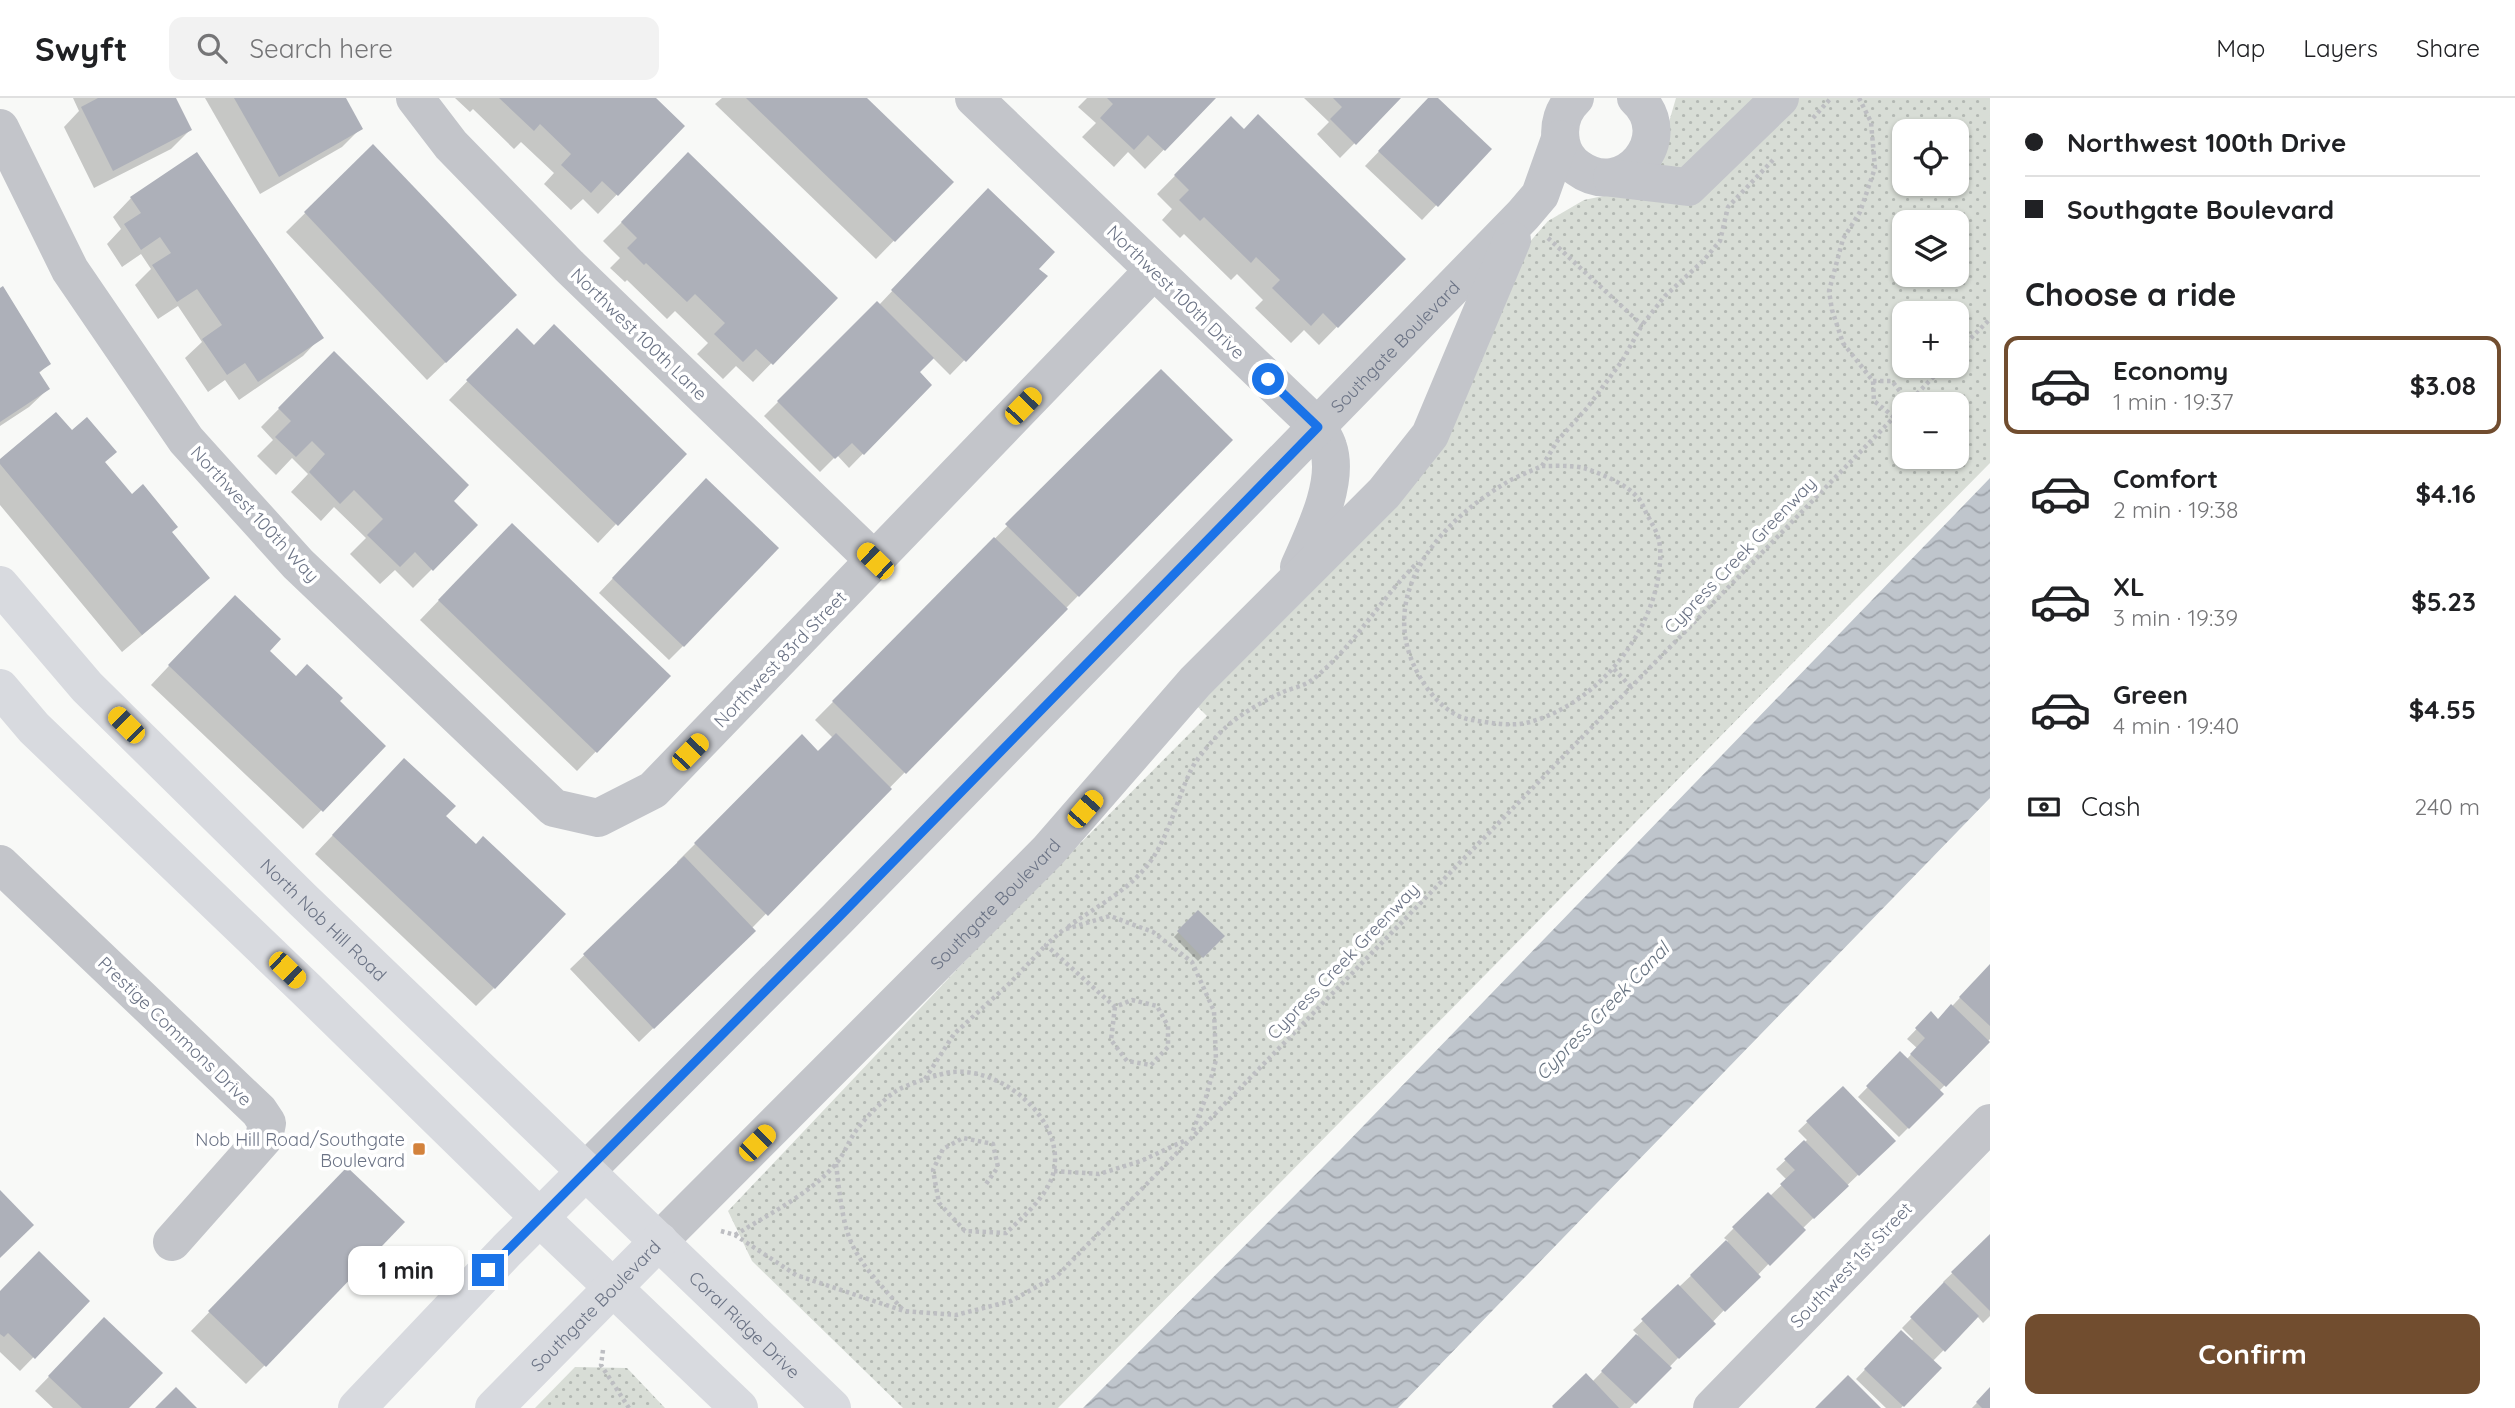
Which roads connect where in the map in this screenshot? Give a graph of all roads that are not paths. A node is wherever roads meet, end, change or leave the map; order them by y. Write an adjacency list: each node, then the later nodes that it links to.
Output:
1 (415, 98): 12 (street, Northwest 100th Lane)
2 (974, 98): 10 (street, Northwest 100th Drive)
3 (1780, 98): 8 (street)
4 (1564, 112): 7 (street); 9 (street, Southgate Boulevard)
5 (1649, 117): 7 (street, Southgate Boulevard); 8 (street)
6 (0, 128): 16 (street, Northwest 100th Way)
7 (1598, 176): 8 (street); 9 (street, Southgate Boulevard)
8 (1666, 186)
9 (1534, 213): 11 (street, Southgate Boulevard); 14 (street, Southgate Boulevard)
10 (1153, 271): 11 (street, Northwest 100th Drive); 12 (street, Northwest 83rd Street)
11 (1318, 427): 14 (street, Northwest 100th Drive); 19 (street, Southgate Boulevard)
12 (875, 561): 16 (street, Northwest 83rd Street)
13 (0, 585): 19 (main road, North Nob Hill Road)
14 (1292, 586): 21 (street, Southgate Boulevard)
15 (0, 688): 20 (main road)
16 (598, 818)
17 (0, 864): 22 (street, Prestige Commons Drive)
18 (1990, 1123): 28 (street, Southwest 1st Street)
19 (586, 1171): 20 (main road, Southgate Boulevard); 21 (main road, North Nob Hill Road)
20 (539, 1217): 23 (main road); 24 (main road, Southgate Boulevard)
21 (659, 1241): 23 (main road, Southgate Boulevard); 27 (main road, Coral Ridge Drive)
22 (172, 1242)
23 (612, 1287): 25 (main road, Southgate Boulevard); 26 (main road)
24 (357, 1408)
25 (495, 1408)
26 (739, 1408)
27 (832, 1408)
28 (1712, 1408)

